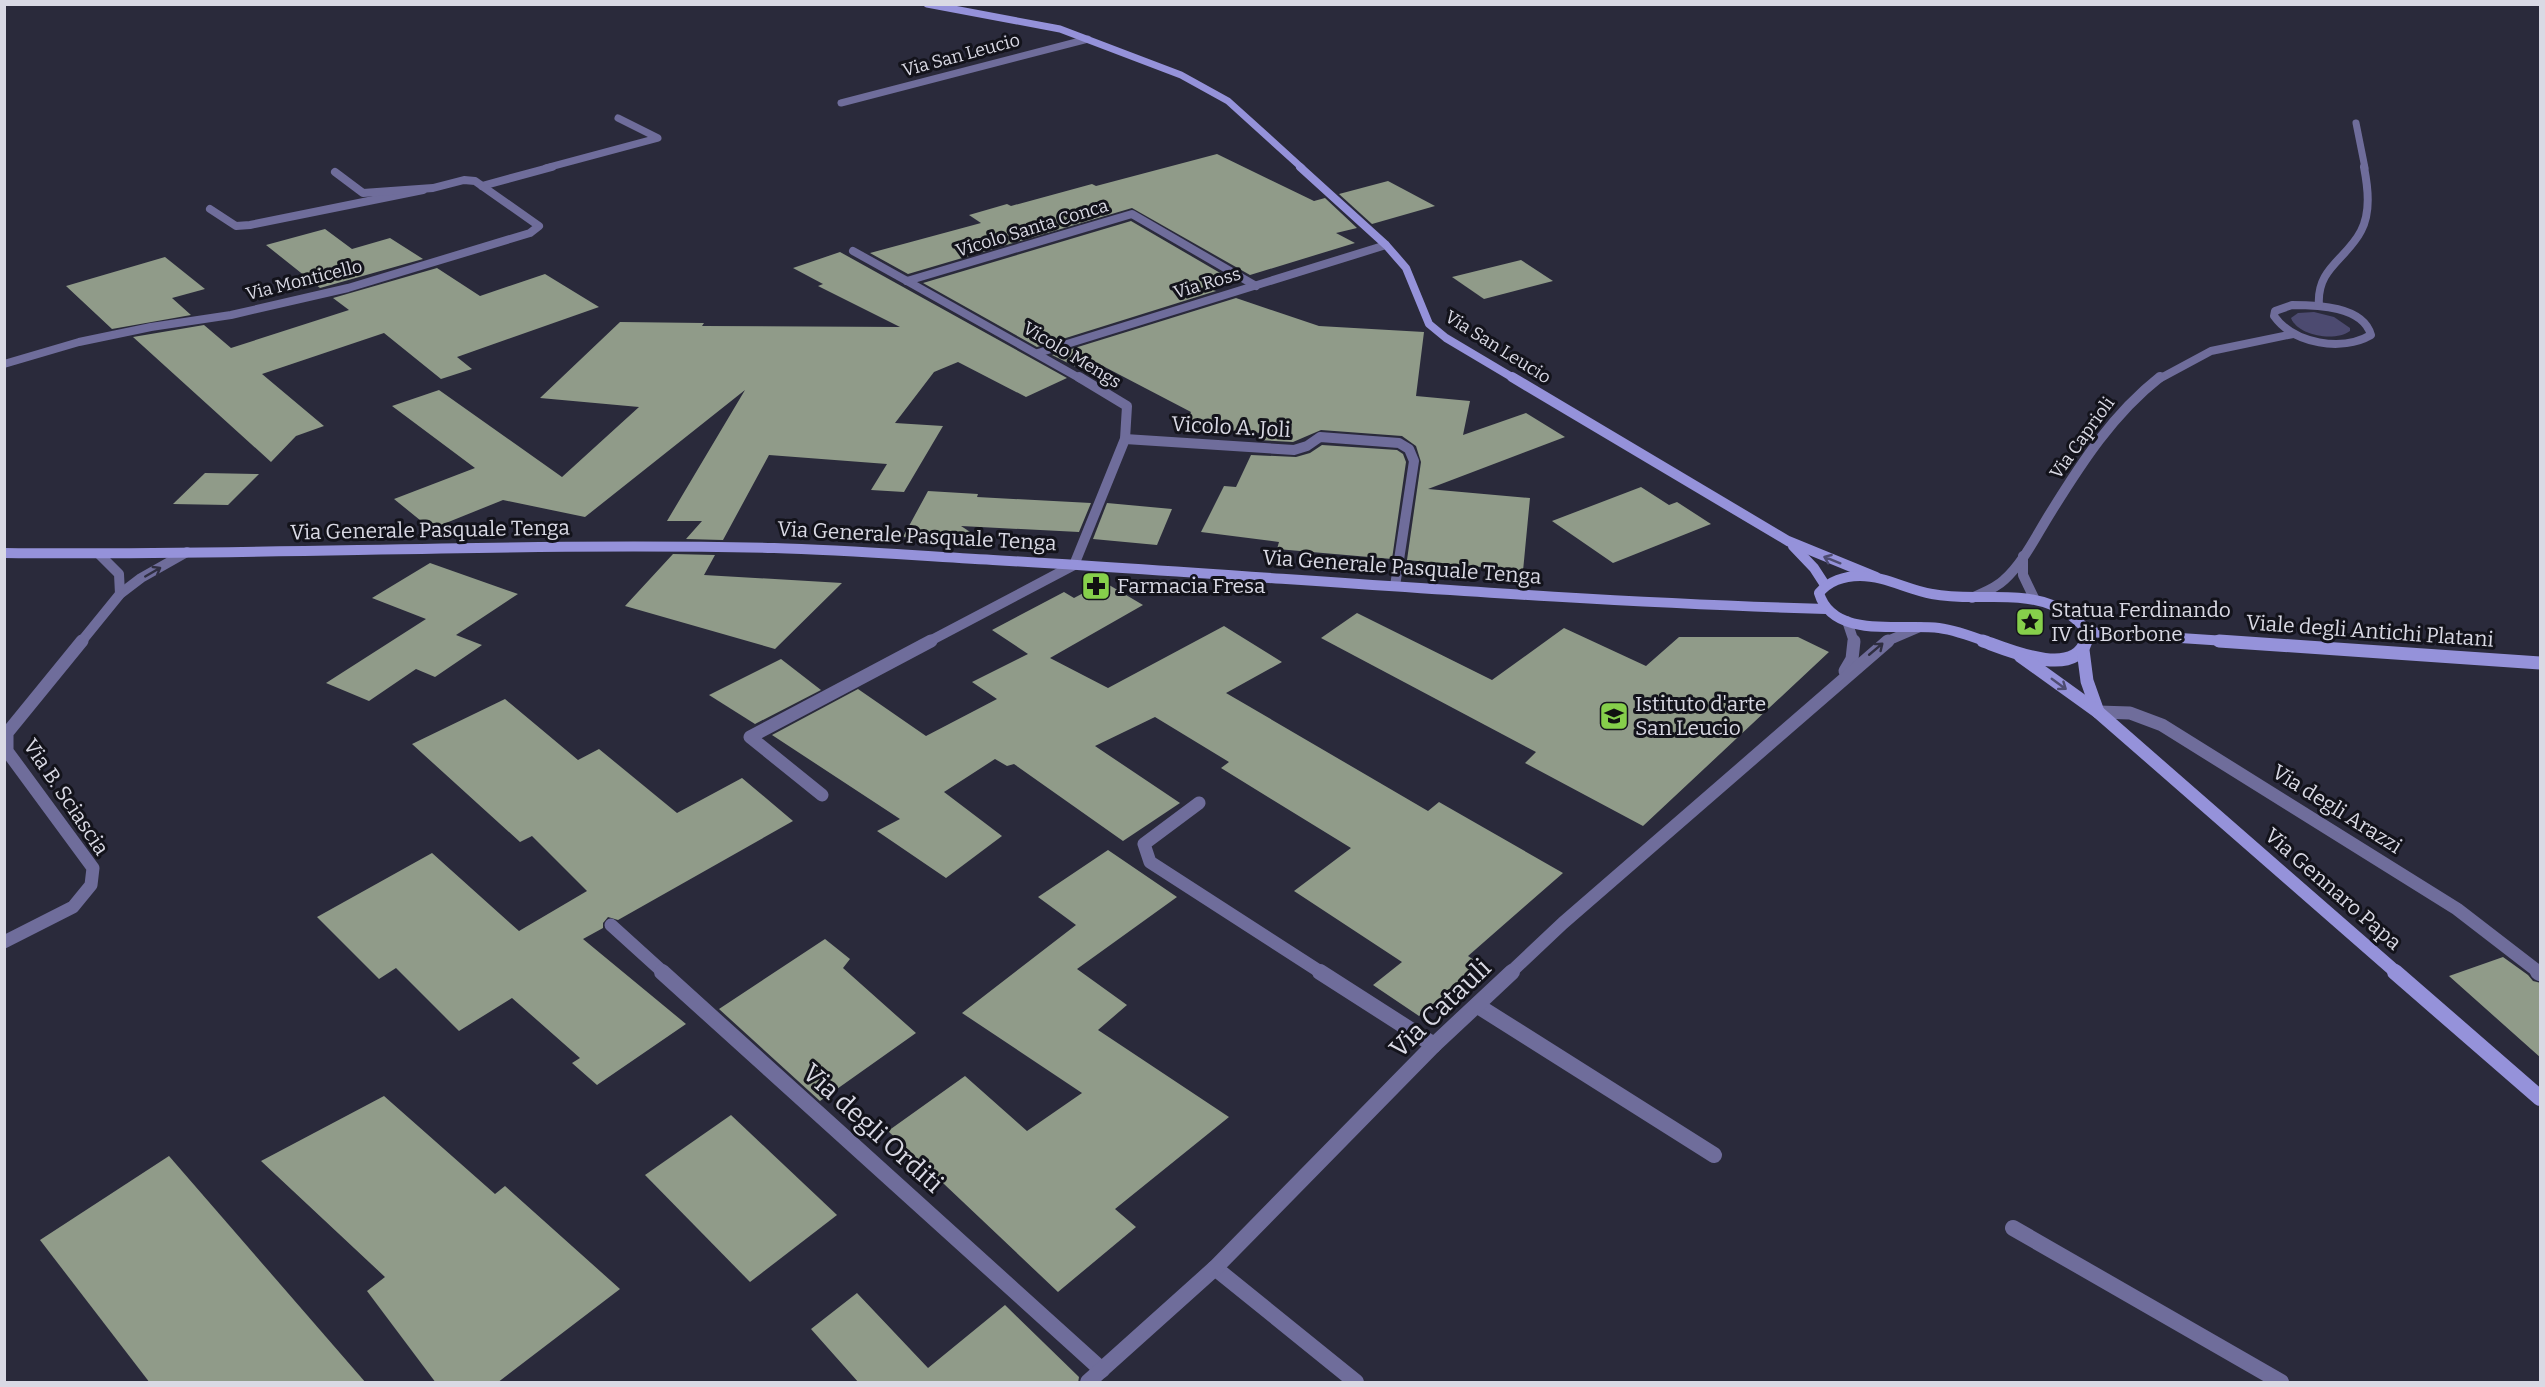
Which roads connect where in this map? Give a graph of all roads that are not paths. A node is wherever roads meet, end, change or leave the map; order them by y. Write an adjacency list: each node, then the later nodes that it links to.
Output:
1 (927, 4): 2 (street, Via San Leucio)
2 (1088, 39): 3 (street, Via San Leucio); 10 (street, Via San Leucio)
3 (842, 103)
4 (618, 118): 7 (street, Via Monticello)
5 (2356, 123): 14 (street)
6 (335, 172): 8 (street, Via Monticello)
7 (482, 186): 8 (street, Via Monticello); 17 (street, Via Monticello)
8 (433, 188): 9 (street, Via Monticello)
9 (210, 209)
10 (1386, 244): 13 (street, Via Ross); 19 (street, Via San Leucio)
11 (853, 251): 12 (street, Vicolo Mengs)
12 (908, 281): 13 (street, Vicolo Santa Conca); 16 (street, Vicolo Mengs)
13 (1256, 286): 16 (street, Via Ross)
14 (2319, 306): 15 (street); 15 (street)
15 (2293, 334): 23 (street, Via Caprioli)
16 (1038, 353): 18 (street, Vicolo Mengs)
17 (4, 364)
18 (1125, 439): 24 (street, Vicolo Mengs); 26 (street, Vicolo A. Joli)
19 (1788, 541): 25 (street, Via San Leucio, one-way to 19); 27 (street, Via San Leucio)
20 (187, 552): 22 (street, Via Generale Pasquale Tenga); 24 (street, Via Generale Pasquale Tenga); 28 (street, Via B. Sciascia, one-way to 20)
21 (4, 553): 22 (street, Via Generale Pasquale Tenga)
22 (99, 554): 28 (street)
23 (2023, 556): 29 (street); 30 (street, Via Caprioli)
24 (1074, 565): 26 (street, Via Generale Pasquale Tenga); 40 (street)
25 (1876, 577): 27 (street); 30 (street, Via San Leucio)
26 (1395, 585): 31 (street, Via Generale Pasquale Tenga)
27 (1825, 585): 31 (street)
28 (120, 594): 43 (street, Via B. Sciascia)
29 (2034, 598): 30 (street, Via San Leucio); 34 (street, Via San Leucio)
30 (1971, 599)
31 (1826, 609): 32 (street)
32 (1847, 621): 33 (street); 38 (street, Via Catauli)
33 (1921, 627): 36 (street); 38 (street, Via Catauli, one-way to 33)
34 (2089, 632): 35 (street); 37 (street, Viale degli Antichi Platani)
35 (2083, 650): 36 (street); 39 (street)
36 (2020, 656): 39 (street, Via Gennaro Papa, one-way to 39)
37 (2541, 663)
38 (1838, 682): 45 (street, Via Catauli)
39 (2097, 712): 44 (street, Via degli Arazzi); 47 (street, Via Gennaro Papa)
40 (822, 795)
41 (1199, 804): 46 (street)
42 (611, 925): 51 (street, Via degli Orditi)
43 (4, 942)
44 (2541, 973)
45 (1478, 1006): 46 (street, Via Catauli); 48 (street)
46 (1434, 1045): 50 (street, Via Catauli)
47 (2541, 1098)
48 (1714, 1155)
49 (2013, 1228): 54 (street)
50 (1215, 1268): 51 (street, Via Catauli); 53 (street)
51 (1102, 1370): 52 (street, Via Catauli)
52 (1088, 1383)
53 (1356, 1383)
54 (2281, 1383)

